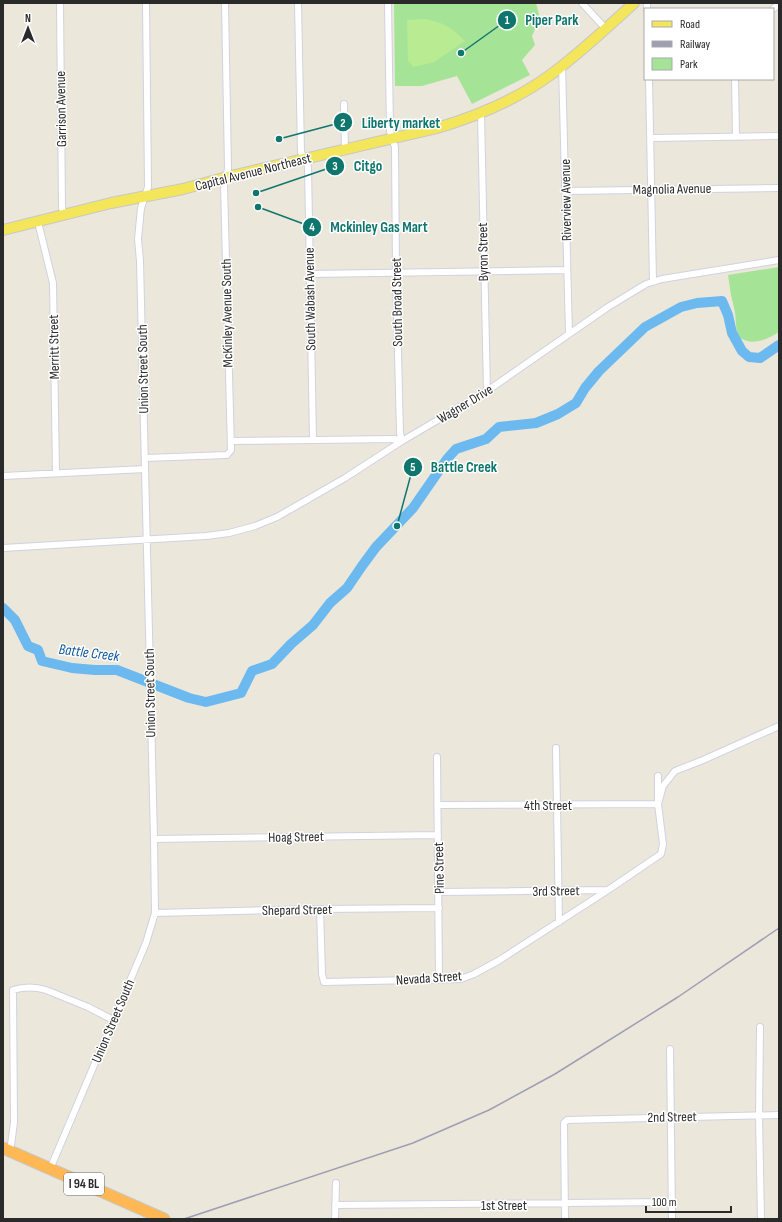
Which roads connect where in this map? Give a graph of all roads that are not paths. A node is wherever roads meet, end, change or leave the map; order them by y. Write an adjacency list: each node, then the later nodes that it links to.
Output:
1 (60, 3): 25 (street, Garrison Avenue)
2 (146, 3): 24 (street, Union Street South)
3 (225, 3): 20 (street, McKinley Avenue South)
4 (298, 3): 19 (street, South Wabash Avenue)
5 (388, 3): 16 (street, South Broad Street)
6 (582, 3): 8 (street)
7 (634, 3): 8 (main road, Capital Avenue Northeast)
8 (606, 28): 9 (main road, Capital Avenue Northeast)
9 (562, 65): 13 (main road, Capital Avenue Northeast); 23 (street, Riverview Avenue)
10 (649, 80): 17 (street)
11 (735, 80): 14 (street)
12 (344, 104): 18 (street)
13 (481, 114): 16 (main road, Capital Avenue Northeast); 30 (street, Byron Street)
14 (736, 136): 15 (street); 17 (street)
15 (779, 136)
16 (392, 138): 18 (main road, Capital Avenue Northeast); 31 (street, South Broad Street)
17 (650, 138): 22 (street)
18 (345, 150): 19 (main road, Capital Avenue Northeast)
19 (304, 159): 20 (main road, Capital Avenue Northeast); 32 (street, South Wabash Avenue)
20 (226, 177): 24 (main road, Capital Avenue Northeast); 37 (street, McKinley Avenue South)
21 (779, 188): 22 (street, Magnolia Avenue)
22 (651, 189): 23 (street, Magnolia Avenue); 33 (street)
23 (566, 191): 29 (street, Riverview Avenue)
24 (146, 197): 25 (main road, Capital Avenue Northeast); 39 (street, Union Street South)
25 (64, 215): 26 (main road, Capital Avenue Northeast)
26 (38, 222): 27 (main road, Capital Avenue Northeast); 41 (street, Merritt Street)
27 (3, 230)
28 (779, 260): 33 (street, Wagner Drive)
29 (567, 270): 30 (street); 34 (street, Riverview Avenue)
30 (484, 271): 31 (street); 35 (street, Byron Street)
31 (396, 273): 32 (street); 38 (street, South Broad Street)
32 (310, 274): 36 (street, South Wabash Avenue)
33 (653, 281): 34 (street, Wagner Drive)
34 (569, 334): 35 (street, Wagner Drive)
35 (487, 391): 38 (street, Wagner Drive)
36 (313, 440): 37 (street); 38 (street)
37 (231, 441): 39 (street, McKinley Avenue South)
38 (402, 441): 43 (street, Wagner Drive)
39 (145, 458): 40 (street, Union Street South)
40 (145, 469): 41 (street); 43 (street, Union Street South)
41 (56, 473): 42 (street)
42 (3, 476)
43 (148, 540): 44 (street, Wagner Drive); 53 (street, Union Street South)
44 (3, 548)
45 (779, 726): 49 (street)
46 (556, 748): 51 (street)
47 (437, 757): 50 (street, Pine Street)
48 (658, 776): 49 (street)
49 (658, 804): 51 (street, 4th Street); 54 (street)
50 (438, 805): 51 (street, 4th Street); 52 (street, Pine Street)
51 (557, 805): 55 (street)
52 (438, 835): 53 (street, Hoag Street); 56 (street, Pine Street)
53 (154, 839): 59 (street, Union Street South)
54 (608, 890): 55 (street, 3rd Street); 60 (street, Nevada Street)
55 (558, 891): 56 (street, 3rd Street); 60 (street)
56 (439, 892): 57 (street, Pine Street)
57 (439, 908): 58 (street, Shepard Street); 61 (street, Pine Street)
58 (320, 909): 59 (street, Shepard Street); 61 (street, Nevada Street)
59 (154, 913): 62 (street, Union Street South)
60 (559, 922): 61 (street, Nevada Street)
61 (439, 980)
62 (113, 1020): 68 (street); 69 (street, Union Street South)
63 (760, 1027): 66 (street)
64 (670, 1049): 67 (street)
65 (779, 1115): 66 (street, 2nd Street)
66 (759, 1116): 67 (street, 2nd Street); 78 (street)
67 (671, 1117): 71 (street); 72 (street, 2nd Street)
68 (6, 1150): 69 (highway, I 94 BL)
69 (50, 1169): 74 (highway, I 94 BL)
70 (336, 1183): 73 (street)
71 (672, 1202): 72 (street, 1st Street); 77 (street)
72 (565, 1203): 73 (street, 1st Street); 76 (street)
73 (336, 1205): 75 (street)
74 (164, 1219)
75 (335, 1219)
76 (565, 1219)
77 (672, 1219)
78 (761, 1219)

